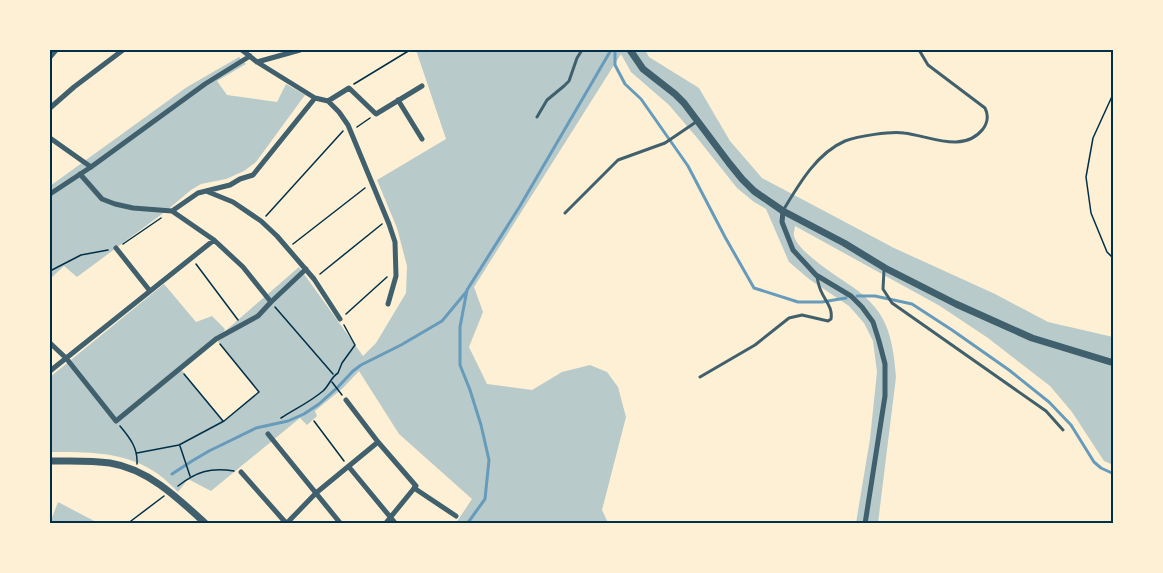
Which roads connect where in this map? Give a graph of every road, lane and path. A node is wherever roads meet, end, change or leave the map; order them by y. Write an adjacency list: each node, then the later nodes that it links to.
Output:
1 (56, 50): 9 (street)
2 (123, 50): 18 (street)
3 (242, 50): 10 (street)
4 (300, 50): 11 (street)
5 (410, 50): 13 (path)
6 (582, 50): 20 (lane)
7 (630, 50): 21 (street)
8 (919, 50): 31 (lane)
9 (50, 57)
10 (250, 57): 11 (street); 25 (street)
11 (257, 62): 15 (street)
12 (422, 86): 16 (street)
13 (349, 88): 17 (street); 19 (street)
14 (1113, 92): 39 (path)
15 (315, 98): 17 (street); 28 (street)
16 (398, 100): 19 (street); 24 (street)
17 (328, 101): 22 (street)
18 (50, 108)
19 (376, 114): 22 (path)
20 (537, 117)
21 (697, 120): 31 (street); 32 (lane)
22 (349, 128): 27 (street); 34 (path)
23 (50, 138): 25 (street)
24 (422, 139)
25 (91, 167): 26 (street)
26 (80, 174): 29 (street); 30 (street)
27 (372, 182): 33 (street); 37 (path)
28 (206, 191): 30 (street); 34 (street)
29 (50, 194)
30 (172, 211): 35 (street)
31 (783, 211): 40 (street); 43 (street)
32 (565, 213)
33 (387, 219): 42 (street); 44 (path)
34 (261, 221): 37 (street)
35 (214, 240): 38 (street); 46 (street)
36 (116, 248): 45 (street)
37 (287, 248): 41 (street)
38 (192, 258): 45 (street); 49 (path)
39 (1113, 259)
40 (885, 268): 53 (street); 65 (lane)
41 (306, 269): 44 (street); 46 (street)
42 (397, 269): 47 (street); 48 (path)
43 (816, 275): 57 (lane); 86 (street)
44 (314, 279): 48 (street)
45 (150, 291): 52 (street)
46 (271, 302): 49 (street); 56 (path)
47 (388, 304)
48 (340, 319): 56 (path)
49 (242, 325): 50 (street)
50 (216, 339): 54 (street); 64 (path)
51 (50, 343): 52 (street)
52 (66, 358): 55 (street); 62 (street)
53 (1113, 363)
54 (179, 369): 62 (street); 64 (path)
55 (50, 371)
56 (334, 375): 58 (path)
57 (700, 377)
58 (332, 382): 59 (path); 61 (path)
59 (340, 393)
60 (346, 400): 67 (street)
61 (281, 418)
62 (116, 420): 69 (path)
63 (314, 421): 71 (path)
64 (224, 422): 68 (path)
65 (1063, 430)
66 (268, 434): 77 (street)
67 (378, 442): 71 (street); 75 (street)
68 (179, 445): 69 (path); 74 (path)
69 (137, 453): 72 (path)
70 (50, 461): 72 (street)
71 (349, 467): 77 (street); 79 (street)
72 (136, 470): 76 (street)
73 (241, 472): 74 (path); 81 (street)
74 (190, 477): 76 (path)
75 (415, 487): 78 (street); 79 (street)
76 (170, 492): 80 (street); 82 (path)
77 (316, 493): 81 (street); 83 (street)
78 (456, 516)
79 (390, 517): 84 (street); 85 (street)
80 (204, 523)
81 (286, 523)
82 (127, 524)
83 (341, 524)
84 (385, 524)
85 (396, 524)
86 (865, 524)

